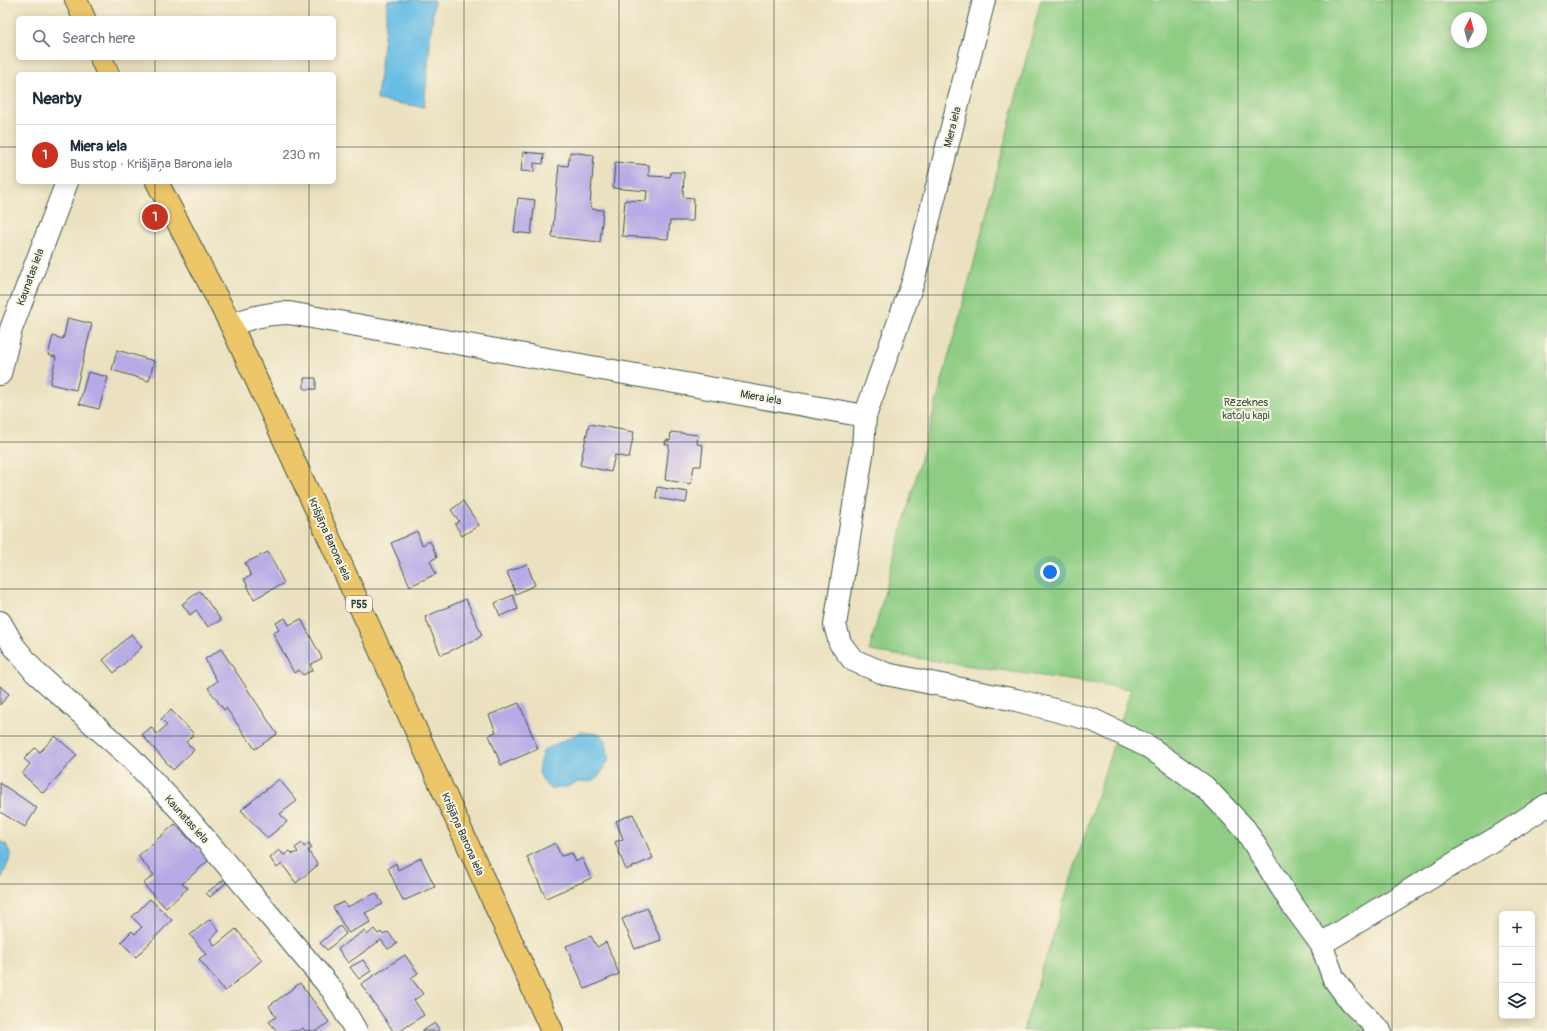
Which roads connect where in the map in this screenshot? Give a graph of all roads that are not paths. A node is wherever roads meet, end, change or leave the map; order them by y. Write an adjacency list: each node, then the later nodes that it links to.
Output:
1 (76, 0): 3 (main road)
2 (984, 0): 10 (street, Miera iela)
3 (83, 16)
4 (102, 60): 5 (main road)
5 (107, 72)
6 (66, 184): 9 (street, Kaunatas iela)
7 (158, 184): 8 (main road, Krišjāņa Barona iela / P55)
8 (230, 325): 10 (street, Miera iela); 15 (main road, Krišjāņa Barona iela / P55)
9 (0, 374)
10 (865, 416): 13 (street)
11 (0, 622): 14 (street, Kaunatas iela)
12 (1547, 805): 13 (street)
13 (1321, 944): 16 (street)
14 (356, 1031)
15 (552, 1031)
16 (1380, 1031)

